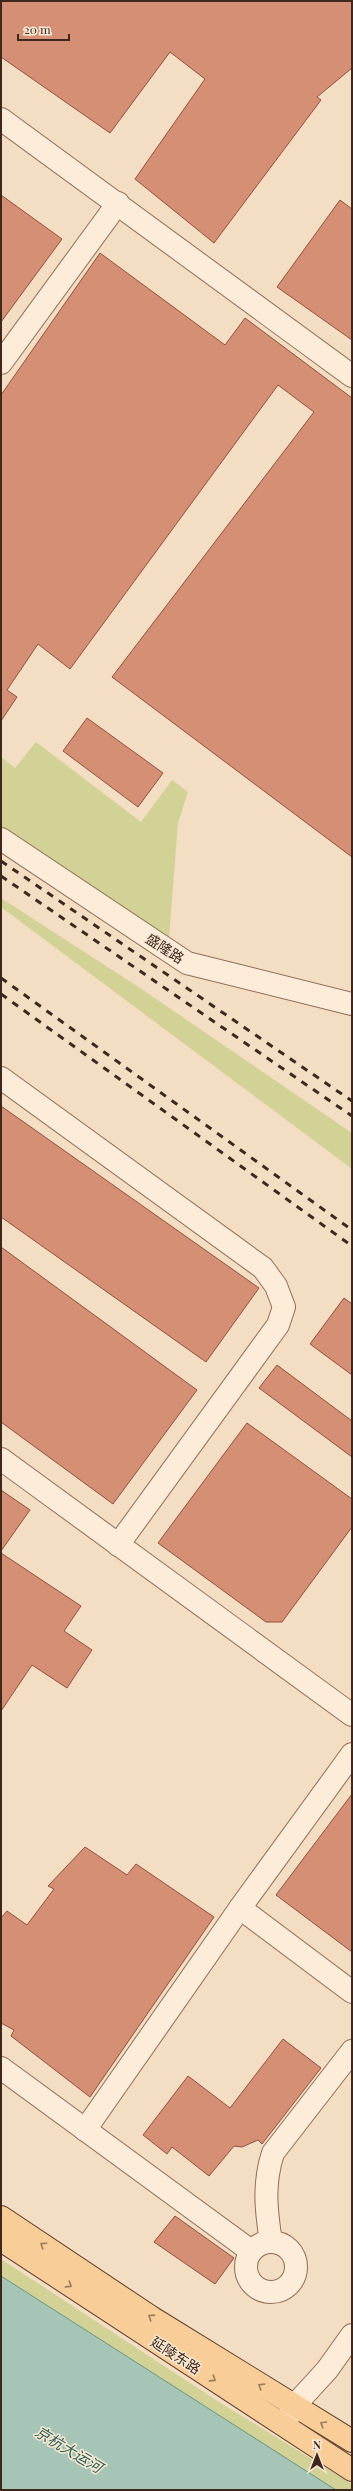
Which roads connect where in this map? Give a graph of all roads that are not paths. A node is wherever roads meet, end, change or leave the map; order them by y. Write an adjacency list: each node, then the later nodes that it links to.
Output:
1 (1, 119): 2 (street)
2 (118, 203): 3 (street); 4 (street)
3 (1, 363)
4 (352, 376)
5 (1, 839): 6 (street, 盛隆路)
6 (352, 1004)
7 (1, 1078): 9 (street)
8 (1, 1459): 9 (street)
9 (118, 1545): 10 (street)
10 (352, 1715)
11 (352, 1754): 12 (street)
12 (240, 1908): 13 (street); 16 (street)
13 (352, 1992)
14 (352, 2051): 19 (street)
15 (1, 2068): 16 (street)
16 (85, 2130): 20 (street)
17 (1, 2217): 22 (main road, 延陵东路, one-way to 17)
18 (1, 2240): 22 (main road, 延陵东路, one-way to 22)
19 (271, 2242): 20 (street); 20 (street)
20 (251, 2251)
21 (352, 2335): 22 (street)
22 (290, 2415): 23 (main road, 延陵东路, one-way to 22); 24 (main road, 延陵东路)
23 (352, 2441)
24 (352, 2470)

